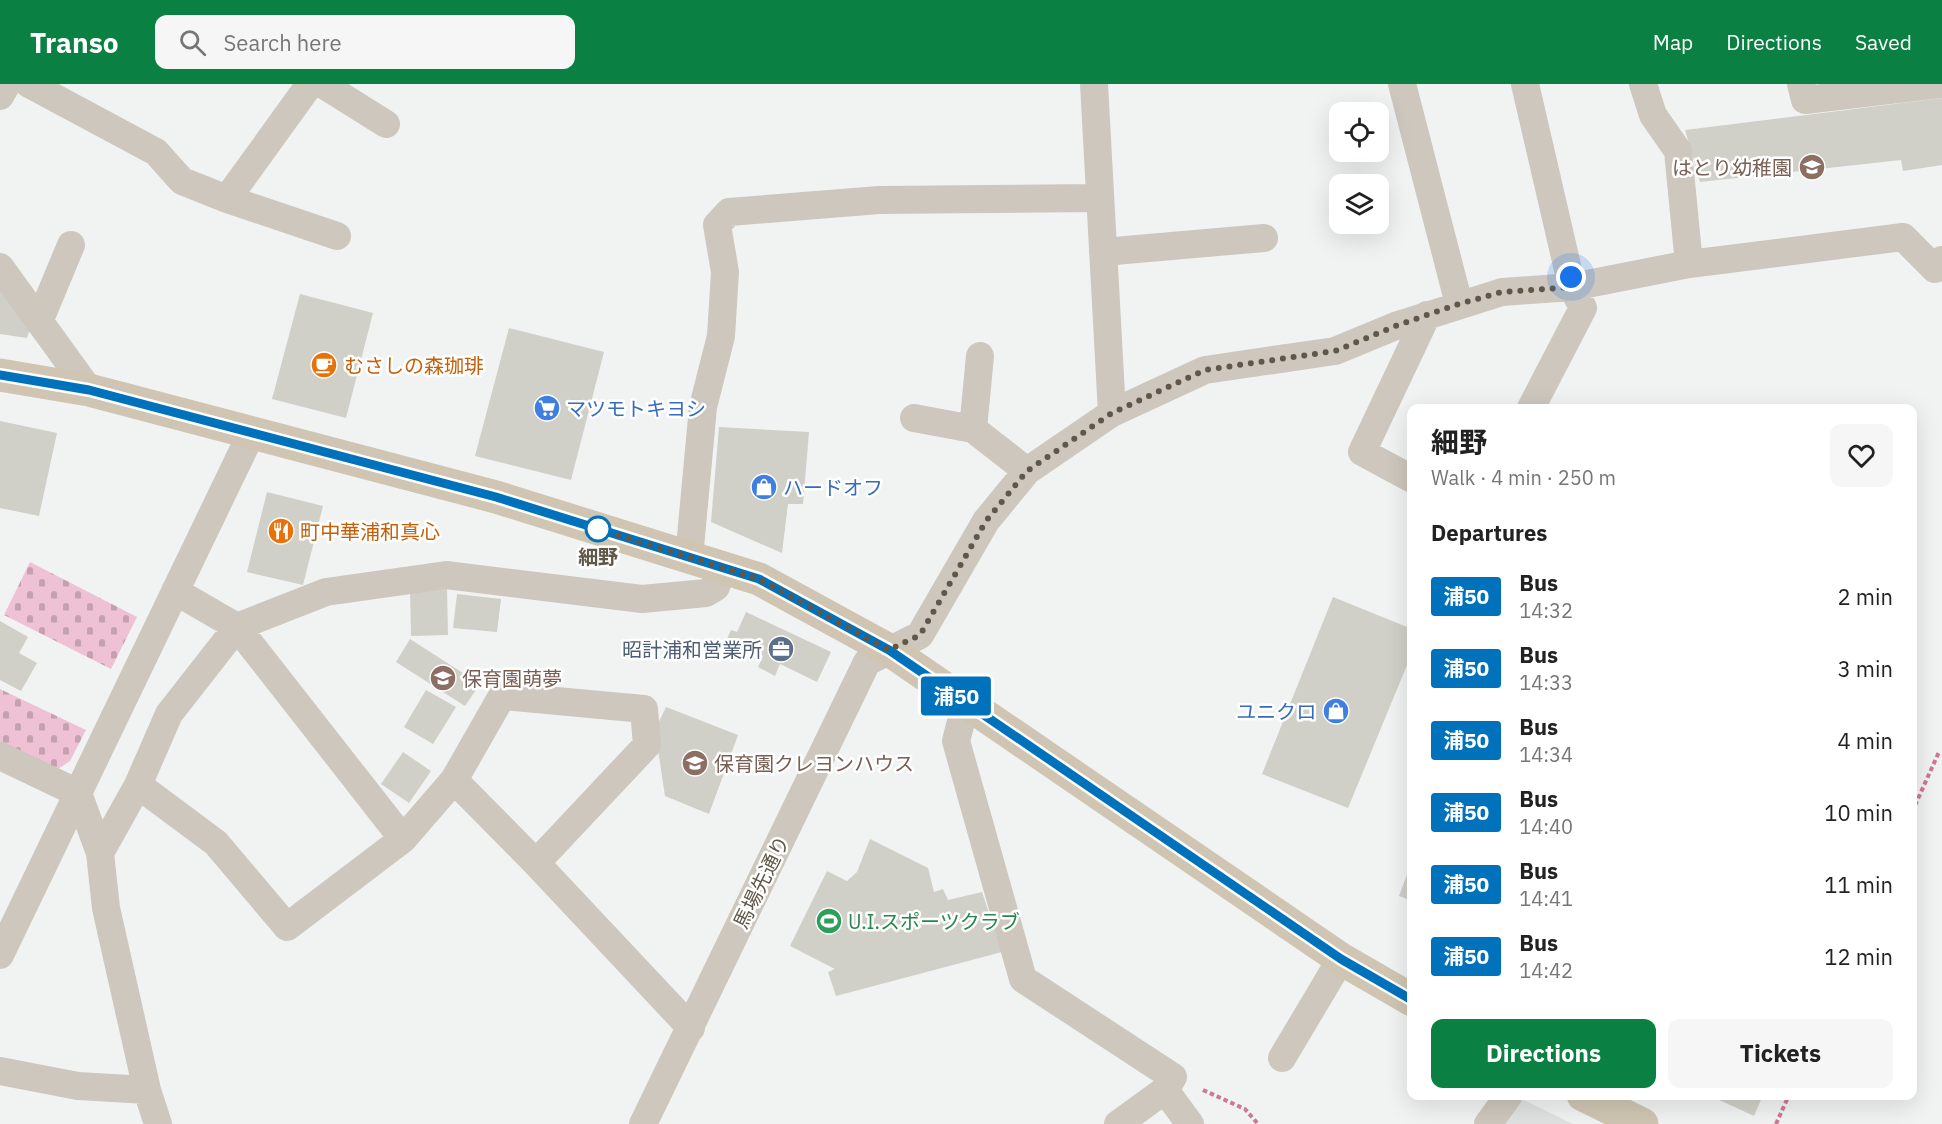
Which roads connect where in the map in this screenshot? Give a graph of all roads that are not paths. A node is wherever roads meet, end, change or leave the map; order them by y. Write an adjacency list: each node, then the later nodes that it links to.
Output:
1 (7, 84): 11 (street)
2 (29, 84): 14 (street)
3 (310, 84): 14 (street)
4 (322, 84): 12 (street)
5 (1094, 84): 13 (street)
6 (1402, 84): 23 (street)
7 (1525, 84): 22 (street)
8 (1643, 84): 19 (street)
9 (1801, 84): 10 (street)
10 (1941, 84)
11 (0, 96)
12 (386, 124)
13 (1100, 198): 18 (street); 36 (street)
14 (227, 199): 15 (street)
15 (337, 236)
16 (1264, 238): 18 (street)
17 (71, 245): 25 (street)
18 (1103, 252): 30 (street)
19 (1689, 264): 21 (street, 馬場先通り); 22 (street, 馬場先通り)
20 (0, 267): 25 (street)
21 (1940, 268)
22 (1572, 287): 23 (street, 馬場先通り); 29 (street)
23 (1459, 304): 24 (street, 馬場先通り)
24 (1427, 315): 30 (street, 馬場先通り); 35 (street)
25 (39, 322): 28 (street)
26 (980, 356): 32 (street)
27 (0, 375): 28 (main road)
28 (89, 390): 33 (main road)
29 (1533, 404)
30 (1112, 413): 34 (street, 馬場先通り)
31 (914, 418): 32 (street)
32 (973, 429): 34 (street)
33 (251, 434): 36 (main road); 38 (street)
34 (1027, 471): 40 (street, 馬場先通り)
35 (1407, 476)
36 (689, 558): 37 (main road)
37 (723, 568): 39 (street); 40 (main road)
38 (175, 591): 39 (street); 45 (street)
39 (237, 627): 44 (street); 46 (street)
40 (889, 650): 41 (main road); 52 (street, 馬場先通り)
41 (966, 702): 50 (main road); 55 (street)
42 (0, 756): 45 (street)
43 (454, 780): 46 (street); 48 (street); 48 (street)
44 (138, 785): 46 (street); 47 (street)
45 (78, 793): 47 (street); 49 (street)
46 (403, 839)
47 (100, 853): 56 (street)
48 (536, 863): 52 (street)
49 (0, 955)
50 (1341, 959): 51 (main road); 53 (street)
51 (1407, 997)
52 (691, 1028): 60 (street, 馬場先通り)
53 (1282, 1058)
54 (0, 1071): 56 (street)
55 (1169, 1083): 61 (street); 62 (street)
56 (147, 1090): 59 (street)
57 (1505, 1100): 63 (street)
58 (1593, 1100): 64 (main road)
59 (158, 1124)
60 (643, 1124)
61 (1118, 1124)
62 (1190, 1124)
63 (1488, 1124)
64 (1642, 1124)

